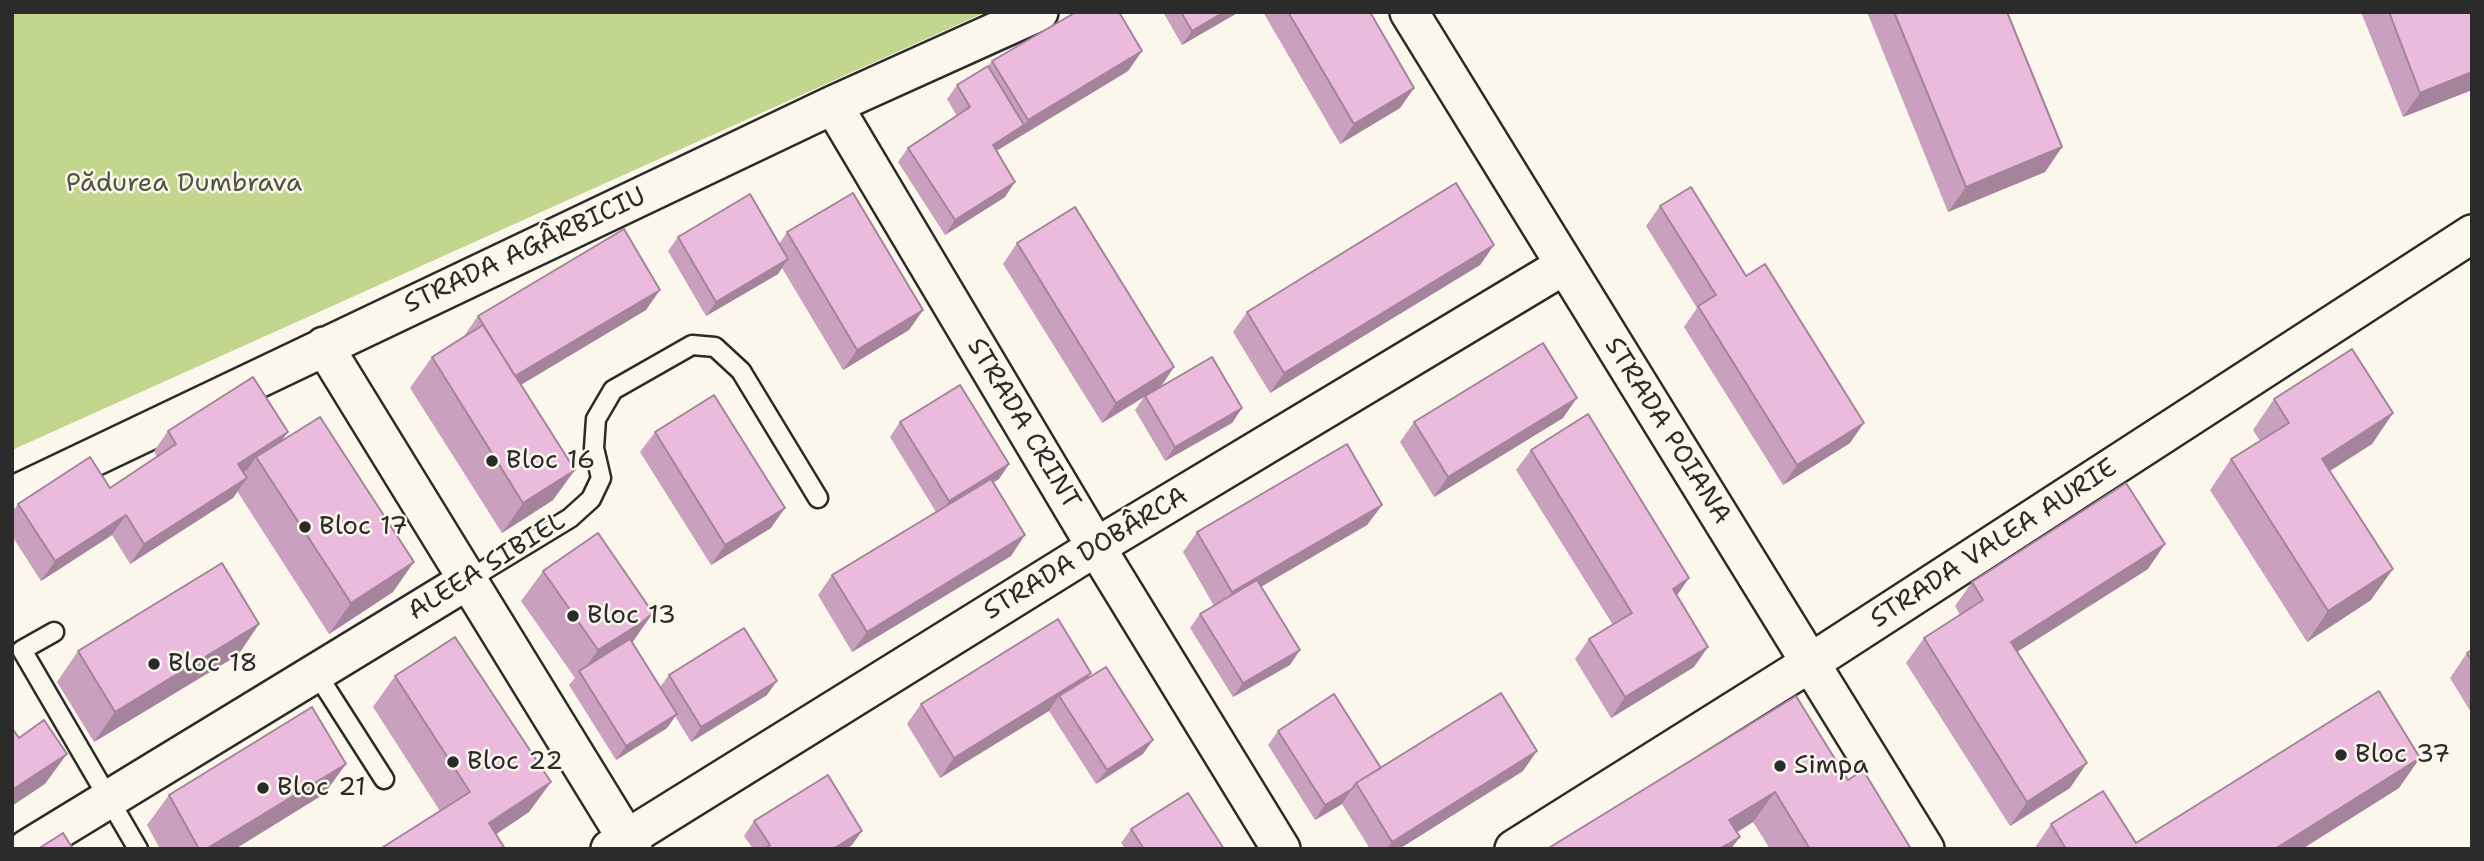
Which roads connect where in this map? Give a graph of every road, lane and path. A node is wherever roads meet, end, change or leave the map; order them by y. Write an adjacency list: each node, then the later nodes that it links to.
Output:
1 (1039, 12): 3 (street, STRADA AGÂRBICIU)
2 (1409, 12): 5 (street, STRADA POIANA)
3 (833, 105): 6 (street, STRADA AGÂRBICIU); 9 (street, STRADA CRINT)
4 (2472, 234): 12 (street, STRADA VALEA AURIE)
5 (1564, 265): 9 (street, STRADA DOBÂRCA); 12 (street, STRADA POIANA)
6 (324, 346): 7 (street, STRADA AGÂRBICIU); 10 (street)
7 (12, 496)
8 (818, 498): 10 (lane, ALEEA SIBIEL)
9 (1096, 547): 16 (street, STRADA DOBÂRCA); 19 (street, STRADA CRINT)
10 (467, 580): 13 (street, ALEEA SIBIEL); 16 (street)
11 (54, 632): 15 (lane)
12 (1810, 663): 20 (street, STRADA VALEA AURIE); 21 (street, STRADA POIANA)
13 (315, 671): 14 (lane); 15 (street, ALEEA SIBIEL)
14 (384, 779)
15 (107, 798): 17 (street, ALEEA SIBIEL); 18 (lane)
16 (623, 845)
17 (26, 849)
18 (138, 849)
19 (1281, 849)
20 (1514, 849)
21 (1925, 849)

